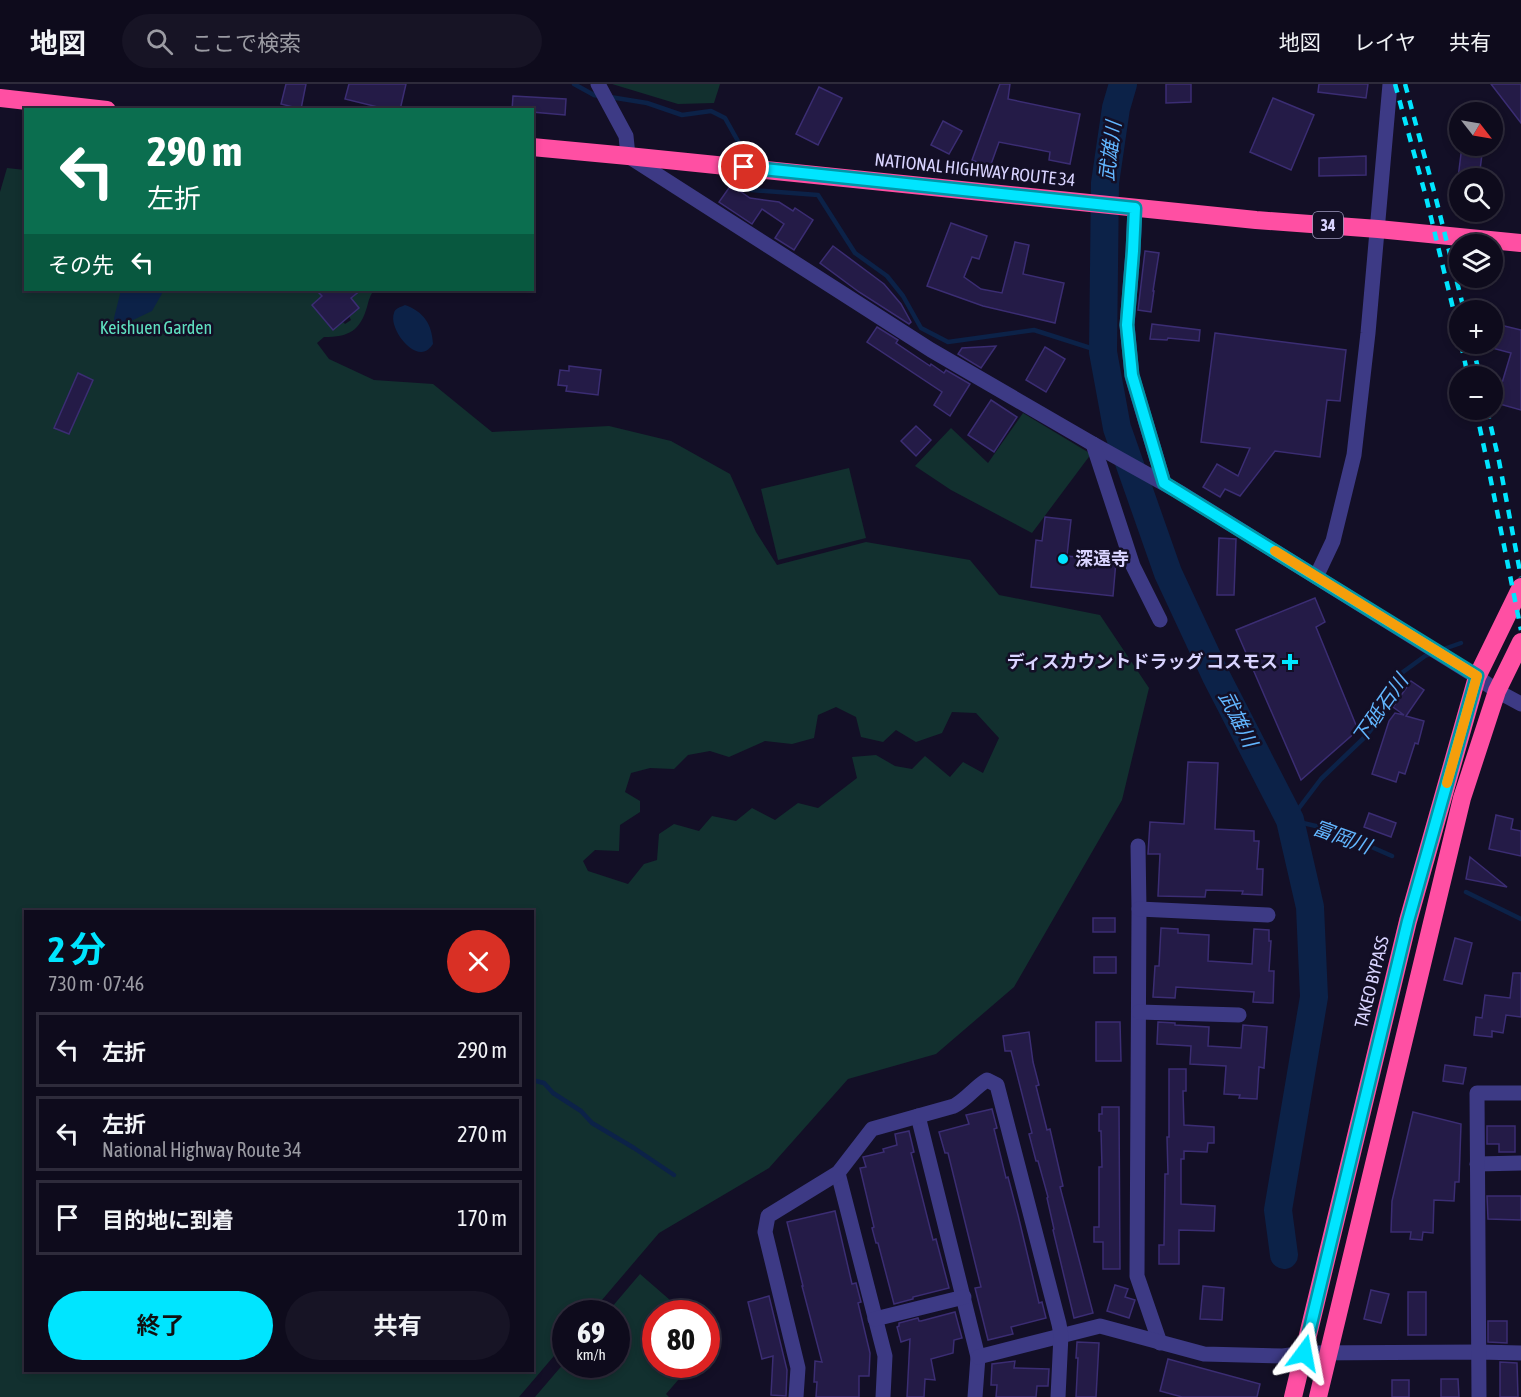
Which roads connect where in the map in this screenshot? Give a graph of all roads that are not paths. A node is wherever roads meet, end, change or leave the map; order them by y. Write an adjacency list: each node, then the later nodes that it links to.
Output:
1 (1390, 84): 8 (street)
2 (599, 85): 6 (street)
3 (0, 98): 4 (highway)
4 (89, 108)
5 (534, 147): 6 (highway, NATIONAL HIGHWAY ROUTE 34 / 34)
6 (628, 156): 7 (highway, NATIONAL HIGHWAY ROUTE 34 / 34); 10 (street)
7 (1135, 208): 8 (highway, NATIONAL HIGHWAY ROUTE 34 / 34); 11 (street)
8 (1378, 229): 9 (highway, NATIONAL HIGHWAY ROUTE 34 / 34); 12 (street)
9 (1521, 243)
10 (1099, 446): 11 (street); 14 (street)
11 (1164, 483): 12 (street)
12 (1316, 577): 16 (street)
13 (1521, 587): 16 (highway, TAKEO BYPASS)
14 (1160, 620)
15 (1521, 642): 17 (highway)
16 (1477, 676): 17 (street); 34 (highway, TAKEO BYPASS)
17 (1497, 691): 18 (street); 35 (highway)
18 (1521, 704)
19 (1138, 846): 20 (street)
20 (1139, 909): 21 (street); 22 (street)
21 (1268, 915)
22 (1139, 1012): 23 (street); 32 (street)
23 (1239, 1015)
24 (1521, 1093): 27 (street)
25 (918, 1116): 28 (street); 29 (street); 31 (street)
26 (1521, 1163): 27 (street)
27 (1478, 1164): 33 (street)
28 (838, 1173): 30 (street); 38 (street)
29 (964, 1297): 30 (street); 37 (street)
30 (875, 1319): 39 (street)
31 (1060, 1335): 32 (street); 37 (street); 41 (street)
32 (1160, 1343): 34 (street)
33 (1479, 1352): 35 (street); 36 (street); 44 (street)
34 (1304, 1353): 35 (street); 42 (highway, TAKEO BYPASS)
35 (1328, 1353): 43 (highway)
36 (1521, 1353)
37 (978, 1357): 40 (street)
38 (796, 1397)
39 (882, 1397)
40 (975, 1397)
41 (1058, 1397)
42 (1293, 1397)
43 (1318, 1397)
44 (1479, 1397)

